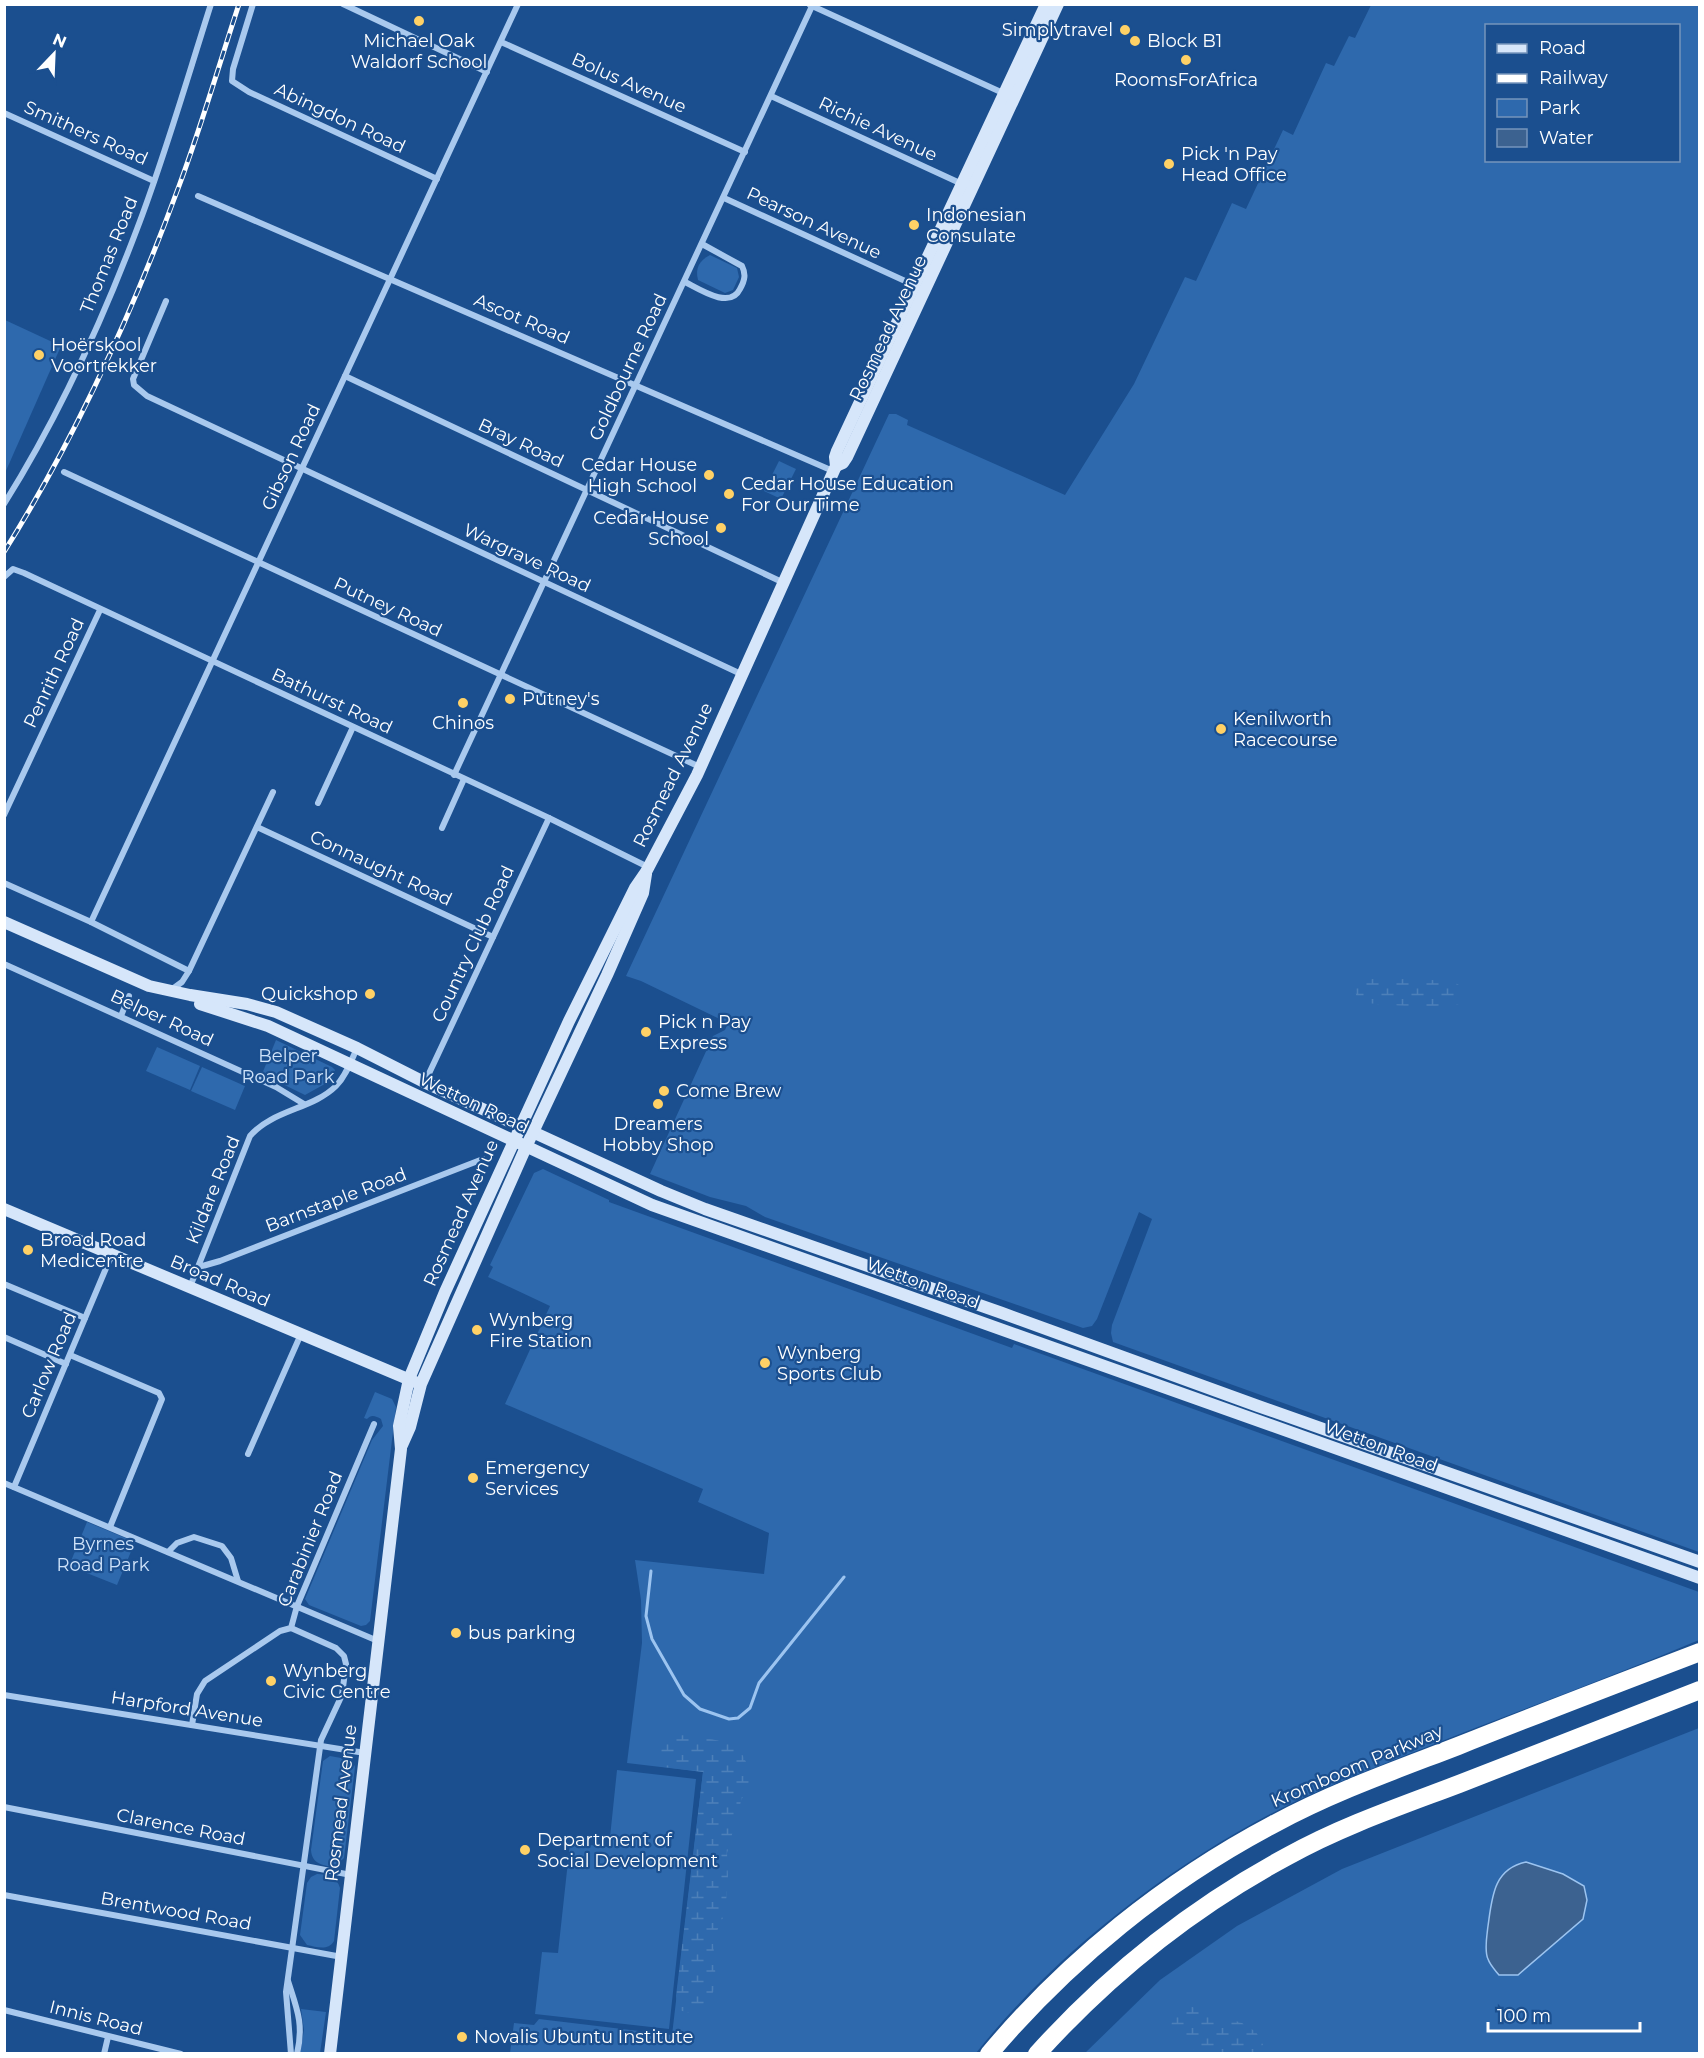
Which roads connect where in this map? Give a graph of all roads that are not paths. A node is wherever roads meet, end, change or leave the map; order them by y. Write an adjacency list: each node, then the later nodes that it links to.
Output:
1 (212, 4): 15 (street, Thomas Road)
2 (253, 4): 14 (street, Abingdon Road)
3 (343, 4): 9 (street)
4 (518, 4): 8 (street, Gibson Road)
5 (1046, 4): 10 (main road, Rosmead Avenue)
6 (1058, 4): 16 (main road, Rosmead Avenue)
7 (812, 5): 10 (street); 11 (street, Goldbourne Road)
8 (501, 42): 9 (street, Gibson Road); 13 (street, Bolus Avenue)
9 (487, 72): 14 (street, Gibson Road)
10 (1003, 93): 16 (main road, Rosmead Avenue)
11 (771, 96): 13 (street, Goldbourne Road); 16 (street, Richie Avenue)
12 (4, 113): 15 (street, Smithers Road)
13 (745, 152): 18 (street, Goldbourne Road)
14 (436, 179): 20 (street, Gibson Road)
15 (154, 181): 30 (street, Thomas Road)
16 (967, 186): 22 (main road, Rosmead Avenue)
17 (198, 196): 20 (street, Ascot Road)
18 (724, 198): 19 (street, Goldbourne Road); 22 (street, Pearson Avenue)
19 (702, 244): 21 (street, Goldbourne Road); 21 (street)
20 (390, 278): 24 (street, Gibson Road); 25 (street, Ascot Road)
21 (685, 282): 25 (street, Goldbourne Road)
22 (919, 287): 26 (main road, Rosmead Avenue)
23 (166, 301): 27 (street, Wargrave Road)
24 (345, 376): 27 (street, Gibson Road); 29 (street, Bray Road)
25 (636, 385): 26 (street, Ascot Road); 29 (street, Goldbourne Road)
26 (835, 468): 33 (main road, Rosmead Avenue)
27 (302, 469): 31 (street, Gibson Road); 34 (street, Wargrave Road)
28 (64, 472): 31 (street, Putney Road)
29 (587, 490): 33 (street, Bray Road); 34 (street, Goldbourne Road)
30 (4, 504)
31 (259, 564): 36 (street, Gibson Road); 37 (street, Putney Road)
32 (4, 577): 35 (street, Bathurst Road)
33 (782, 582): 38 (main road, Rosmead Avenue)
34 (544, 583): 37 (street, Goldbourne Road); 38 (street, Wargrave Road)
35 (100, 610): 36 (street, Bathurst Road); 45 (street, Penrith Road)
36 (212, 662): 39 (street, Bathurst Road); 52 (street, Gibson Road)
37 (501, 675): 40 (street, Putney Road); 41 (street, Goldbourne Road)
38 (741, 675): 40 (main road, Rosmead Avenue)
39 (353, 727): 41 (street, Bathurst Road); 44 (street)
40 (700, 767): 49 (main road, Rosmead Avenue)
41 (454, 775): 42 (street, Bathurst Road)
42 (464, 779): 46 (street, Bathurst Road); 48 (street)
43 (273, 792): 47 (street)
44 (318, 803)
45 (4, 815)
46 (549, 818): 49 (street, Bathurst Road); 53 (street, Country Club Road)
47 (257, 827): 53 (street, Connaught Road); 55 (street)
48 (442, 828)
49 (647, 869): 65 (main road, Rosmead Avenue); 66 (main road, Rosmead Avenue)
50 (4, 883): 52 (street)
51 (4, 922): 56 (main road, Wetton Road)
52 (91, 922): 55 (street)
53 (493, 937): 63 (street, Country Club Road)
54 (4, 964): 60 (street, Belper Road)
55 (189, 970): 57 (street); 58 (street)
56 (149, 986): 57 (main road, Wetton Road); 62 (main road, Wetton Road)
57 (170, 990): 58 (main road, Wetton Road)
58 (190, 995): 61 (main road, Wetton Road)
59 (129, 996): 60 (street)
60 (121, 1016): 64 (street, Belper Road)
61 (357, 1048): 62 (street, Kildare Road); 63 (main road, Wetton Road)
62 (349, 1064): 64 (street, Kildare Road); 67 (main road, Wetton Road)
63 (424, 1082): 65 (main road, Wetton Road)
64 (304, 1104): 72 (street, Kildare Road)
65 (520, 1126): 66 (main road, Wetton Road); 67 (main road, Rosmead Avenue)
66 (533, 1132): 68 (main road, Rosmead Avenue); 89 (main road, Wetton Road)
67 (513, 1142): 68 (main road, Wetton Road); 80 (main road, Rosmead Avenue)
68 (526, 1148): 81 (main road, Rosmead Avenue); 90 (main road, Wetton Road)
69 (483, 1159): 72 (street, Barnstaple Road)
70 (4, 1209): 71 (main road, Broad Road)
71 (112, 1254): 74 (main road, Broad Road); 75 (street, Carlow Road)
72 (199, 1267): 74 (street, Kildare Road)
73 (4, 1284): 75 (street)
74 (190, 1288): 76 (main road, Broad Road)
75 (85, 1318): 78 (street, Carlow Road)
76 (301, 1334): 80 (main road, Broad Road); 84 (street)
77 (4, 1337): 79 (street)
78 (70, 1355): 79 (street, Carlow Road); 87 (street)
79 (66, 1365): 86 (street, Carlow Road)
80 (409, 1379): 81 (main road, Broad Road); 83 (main road, Rosmead Avenue)
81 (421, 1384): 83 (main road, Rosmead Avenue)
82 (374, 1424): 92 (street, Carabinier Road)
83 (400, 1449): 94 (main road, Rosmead Avenue)
84 (248, 1454)
85 (4, 1483): 86 (street)
86 (14, 1486): 87 (street)
87 (110, 1527): 88 (street)
88 (168, 1552): 91 (street); 91 (street)
89 (1700, 1562)
90 (1700, 1578)
91 (238, 1581): 92 (street)
92 (297, 1606): 93 (street, Carabinier Road); 94 (street)
93 (291, 1628): 98 (street, Carabinier Road); 99 (street, Rosmead Avenue)
94 (378, 1641): 100 (main road, Rosmead Avenue)
95 (1700, 1652): 115 (highway, Kromboom Parkway)
96 (1700, 1690): 116 (highway)
97 (4, 1695): 98 (street, Harpford Avenue)
98 (192, 1725): 99 (street, Harpford Avenue)
99 (321, 1745): 100 (street, Harpford Avenue); 102 (street, Rosmead Avenue)
100 (365, 1753): 103 (main road, Rosmead Avenue)
101 (4, 1807): 102 (street, Clarence Road)
102 (304, 1866): 103 (street, Clarence Road); 105 (street, Rosmead Avenue)
103 (351, 1875): 106 (main road, Rosmead Avenue)
104 (4, 1895): 105 (street, Brentwood Road)
105 (293, 1948): 106 (street, Brentwood Road); 107 (street, Rosmead Avenue)
106 (342, 1957): 114 (main road, Rosmead Avenue)
107 (288, 1981): 112 (street, Rosmead Avenue); 113 (street, Rosmead Avenue)
108 (4, 2010): 109 (street, Innis Road)
109 (108, 2037): 110 (street); 111 (street, Innis Road)
110 (104, 2054)
111 (181, 2054)
112 (291, 2054)
113 (297, 2054)
114 (330, 2054)
115 (989, 2054)
116 (1036, 2054)

